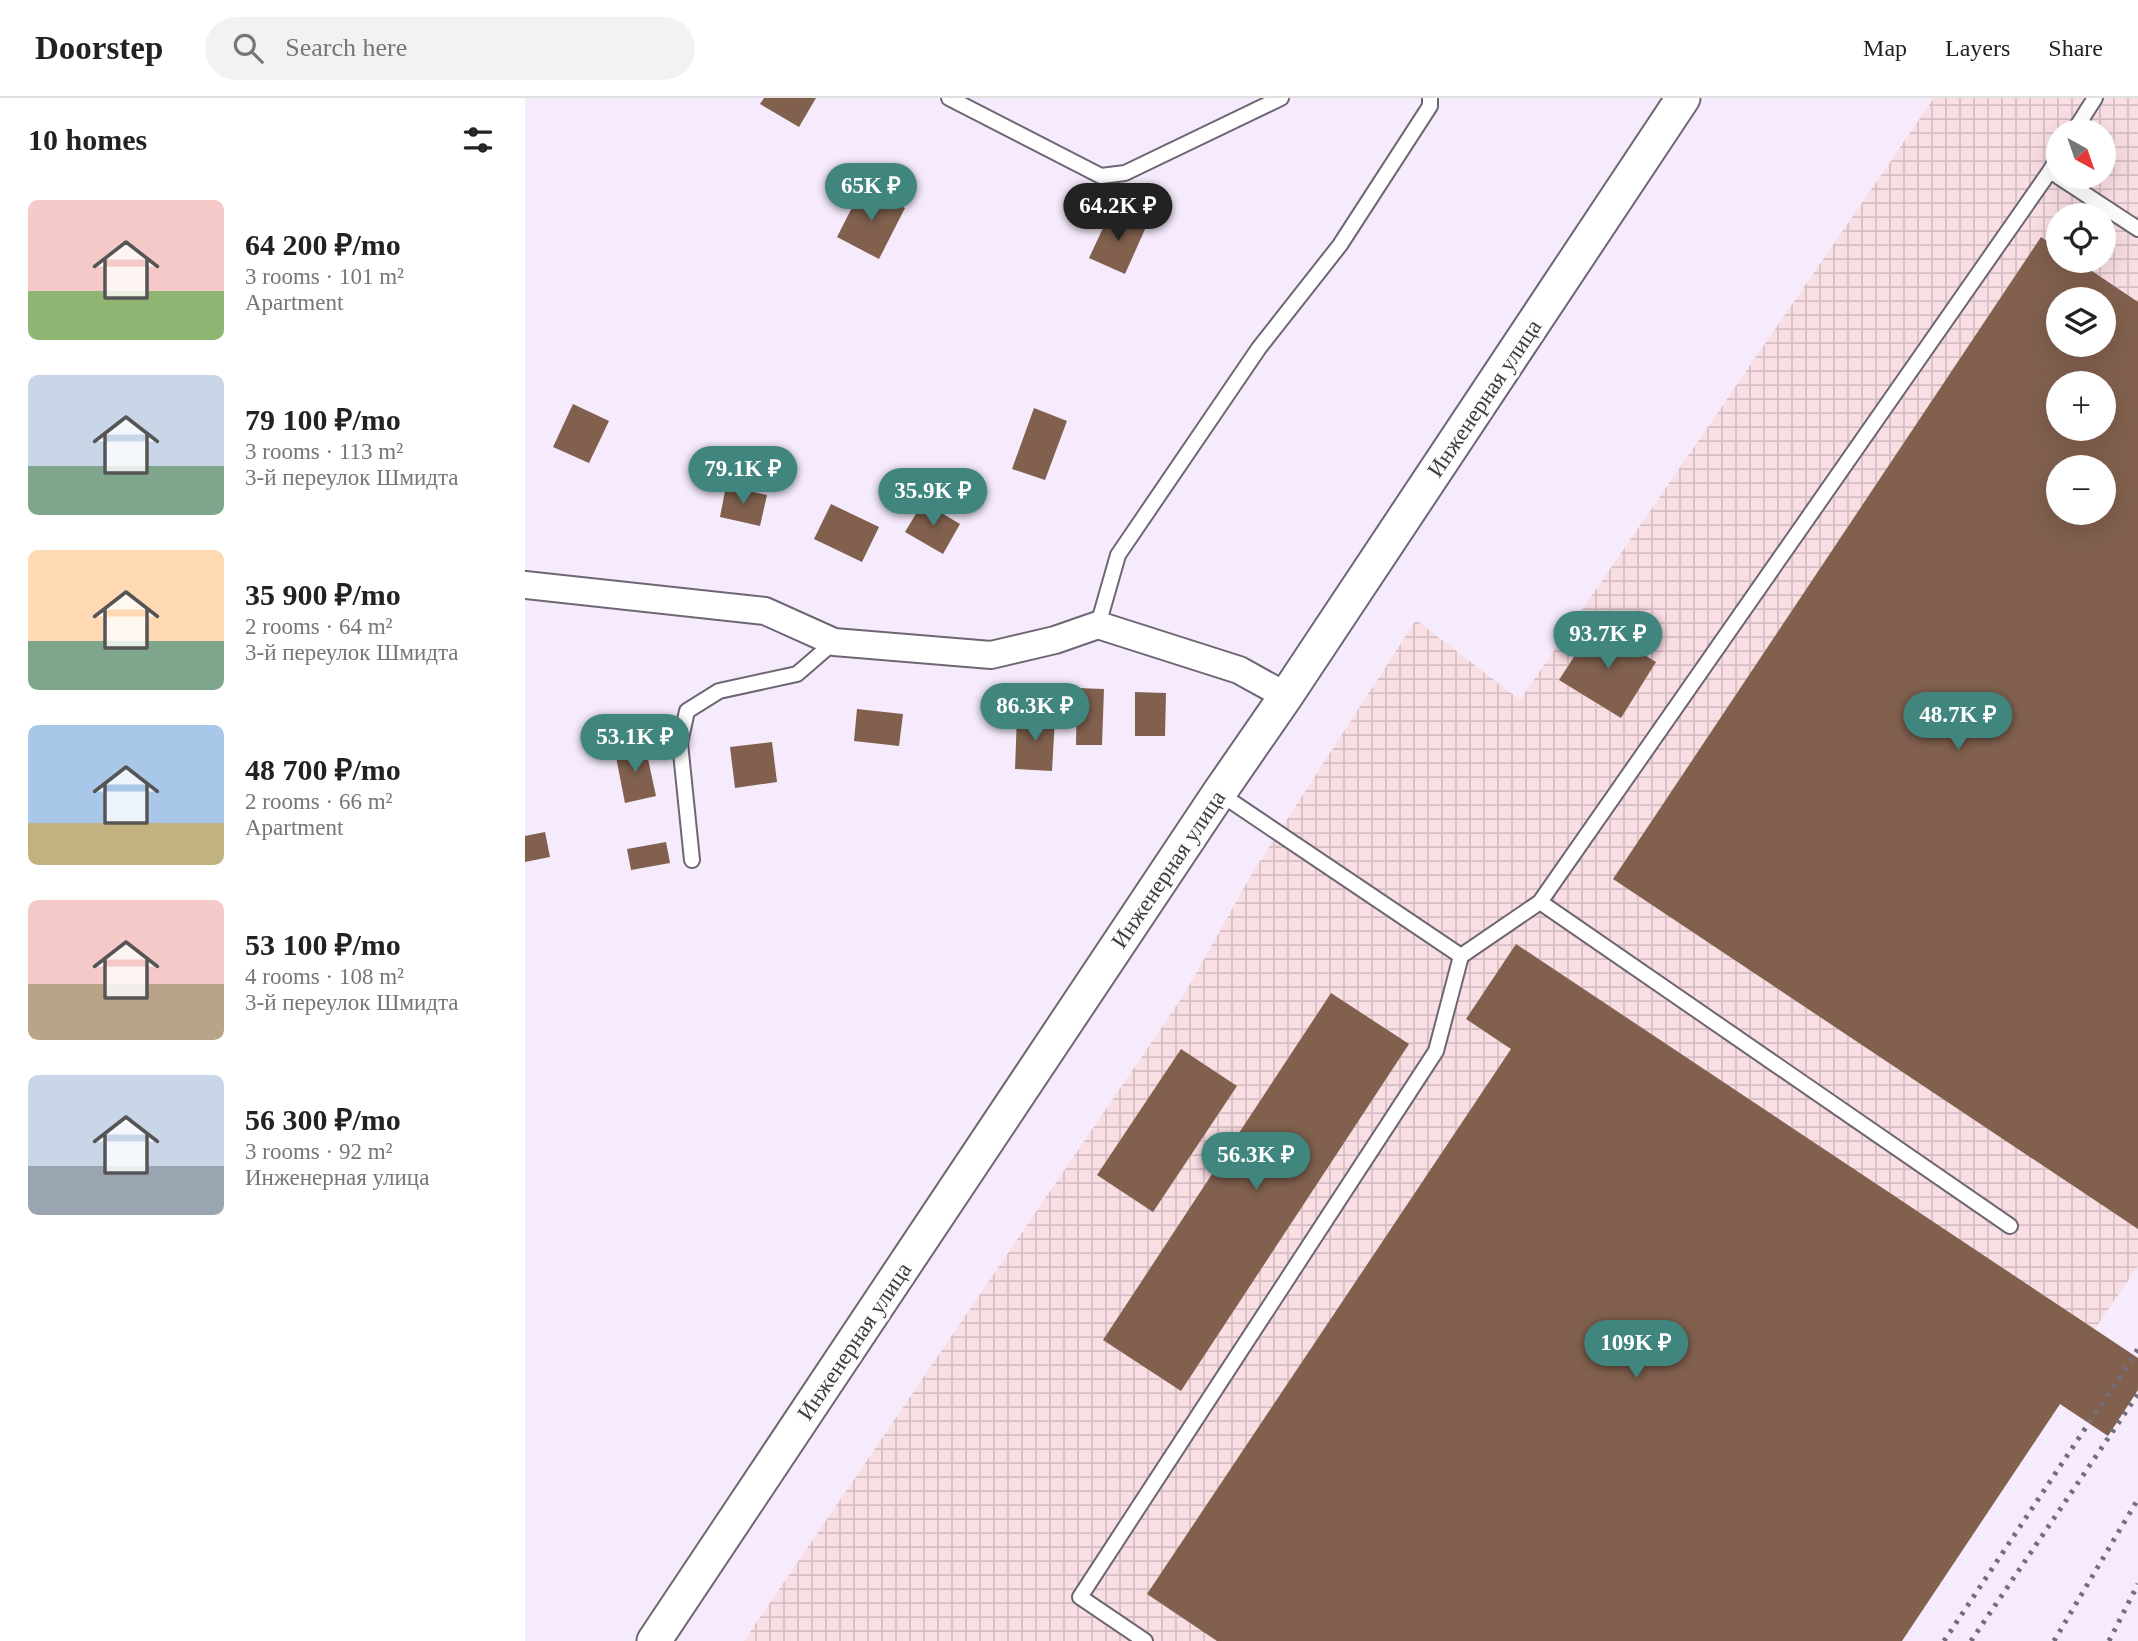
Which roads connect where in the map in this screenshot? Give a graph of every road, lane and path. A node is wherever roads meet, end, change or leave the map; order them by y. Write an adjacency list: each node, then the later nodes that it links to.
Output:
1 (949, 98): 2 (lane)
2 (1281, 98)
3 (1430, 98): 11 (lane)
4 (1683, 98): 13 (street, Инженерная улица)
5 (2095, 98): 6 (lane)
6 (2082, 119)
7 (2046, 184): 16 (lane)
8 (2082, 189): 9 (lane)
9 (2138, 229)
10 (525, 585): 12 (street)
11 (1098, 625): 12 (street); 13 (street)
12 (834, 642): 15 (lane)
13 (1286, 696): 14 (street, Инженерная улица)
14 (1219, 793): 17 (lane); 19 (street, Инженерная улица)
15 (692, 860)
16 (1540, 902): 17 (lane); 18 (lane)
17 (1461, 956): 20 (lane)
18 (2010, 1226)
19 (654, 1641)
20 (1145, 1641)

